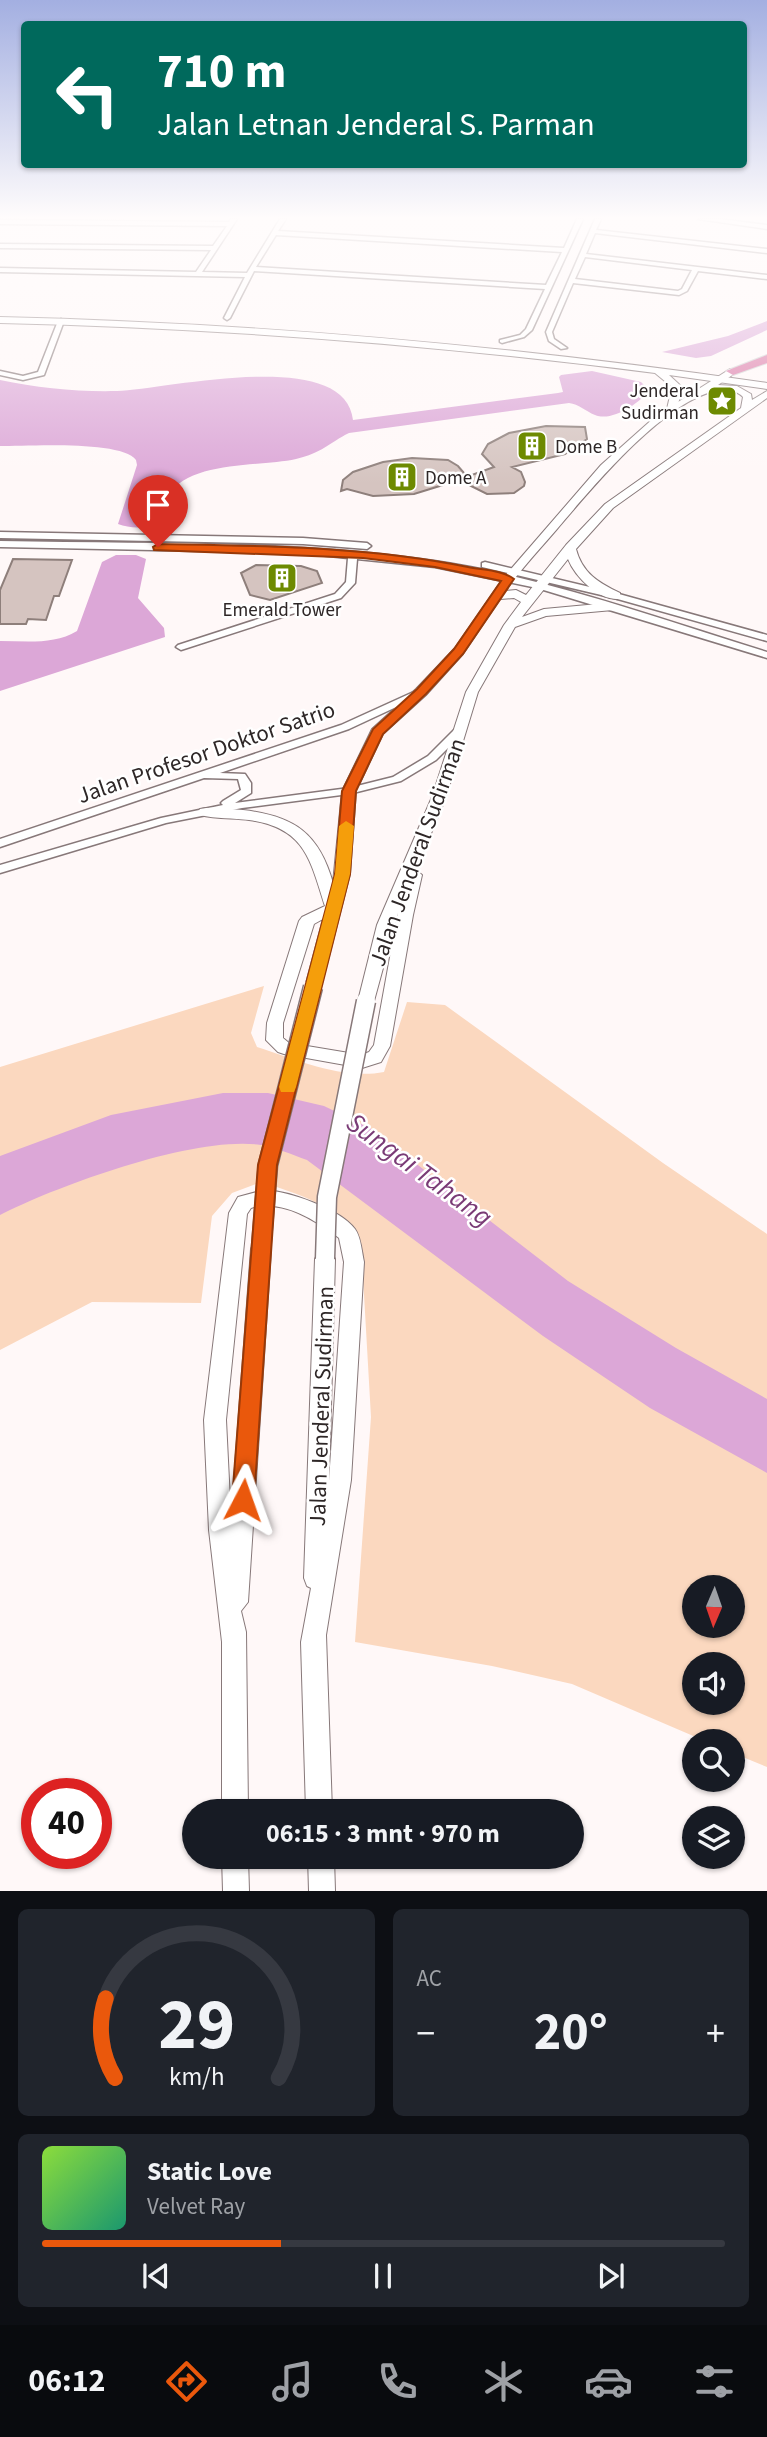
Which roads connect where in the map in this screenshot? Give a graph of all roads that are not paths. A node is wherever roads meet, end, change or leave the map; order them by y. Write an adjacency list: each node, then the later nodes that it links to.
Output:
1 (233, 307): 5 (street)
2 (539, 307): 8 (street)
3 (560, 307): 9 (street)
4 (0, 311): 5 (main road)
5 (227, 318): 8 (main road)
6 (0, 320): 7 (main road)
7 (61, 321): 11 (main road); 13 (street)
8 (502, 341): 9 (main road)
9 (563, 348): 12 (main road)
10 (767, 359): 12 (highway)
11 (634, 366): 15 (main road); 19 (main road)
12 (733, 370): 14 (main road); 15 (street)
13 (0, 373)
14 (764, 373)
15 (718, 379): 16 (main road); 18 (street)
16 (767, 386)
17 (767, 394): 20 (street, Jalan Jenderal Sudirman)
18 (688, 398): 19 (street); 20 (street)
19 (672, 408): 25 (street)
20 (745, 411): 23 (street, Jalan Jenderal Sudirman)
21 (0, 535): 25 (street)
22 (0, 544): 24 (street)
23 (570, 547): 26 (street, Jalan Jenderal Sudirman); 29 (street)
24 (353, 554): 25 (street); 32 (street)
25 (512, 575): 26 (street); 27 (street)
26 (541, 582): 28 (street, Jalan Jenderal Sudirman); 29 (street)
27 (495, 596): 28 (street); 34 (street)
28 (529, 602): 30 (street, Jalan Jenderal Sudirman)
29 (613, 602): 30 (street); 31 (street); 33 (street)
30 (510, 625): 35 (street, Jalan Jenderal Sudirman)
31 (767, 638)
32 (181, 647)
33 (767, 655)
34 (421, 692): 36 (street, Jalan Profesor Doktor Satrio); 37 (street)
35 (461, 728): 37 (street, Jalan Profesor Doktor Satrio); 39 (street, Jalan Jenderal Sudirman)
36 (184, 780): 38 (street); 40 (street, Jalan Profesor Doktor Satrio)
37 (349, 791): 38 (street, Jalan Profesor Doktor Satrio); 42 (street)
38 (205, 812): 41 (street, Jalan Profesor Doktor Satrio); 42 (street)
39 (428, 825): 42 (street); 44 (street, Jalan Jenderal Sudirman, bridge)
40 (0, 843)
41 (0, 869)
42 (334, 908): 43 (street, bridge)
43 (233, 1639): 44 (street); 45 (street)
44 (313, 1642): 46 (street, Jalan Jenderal Sudirman)
45 (235, 1799)
46 (319, 1799)
47 (235, 1869): 49 (street)
48 (321, 1869): 50 (street)
49 (236, 1891)
50 (322, 1891)

